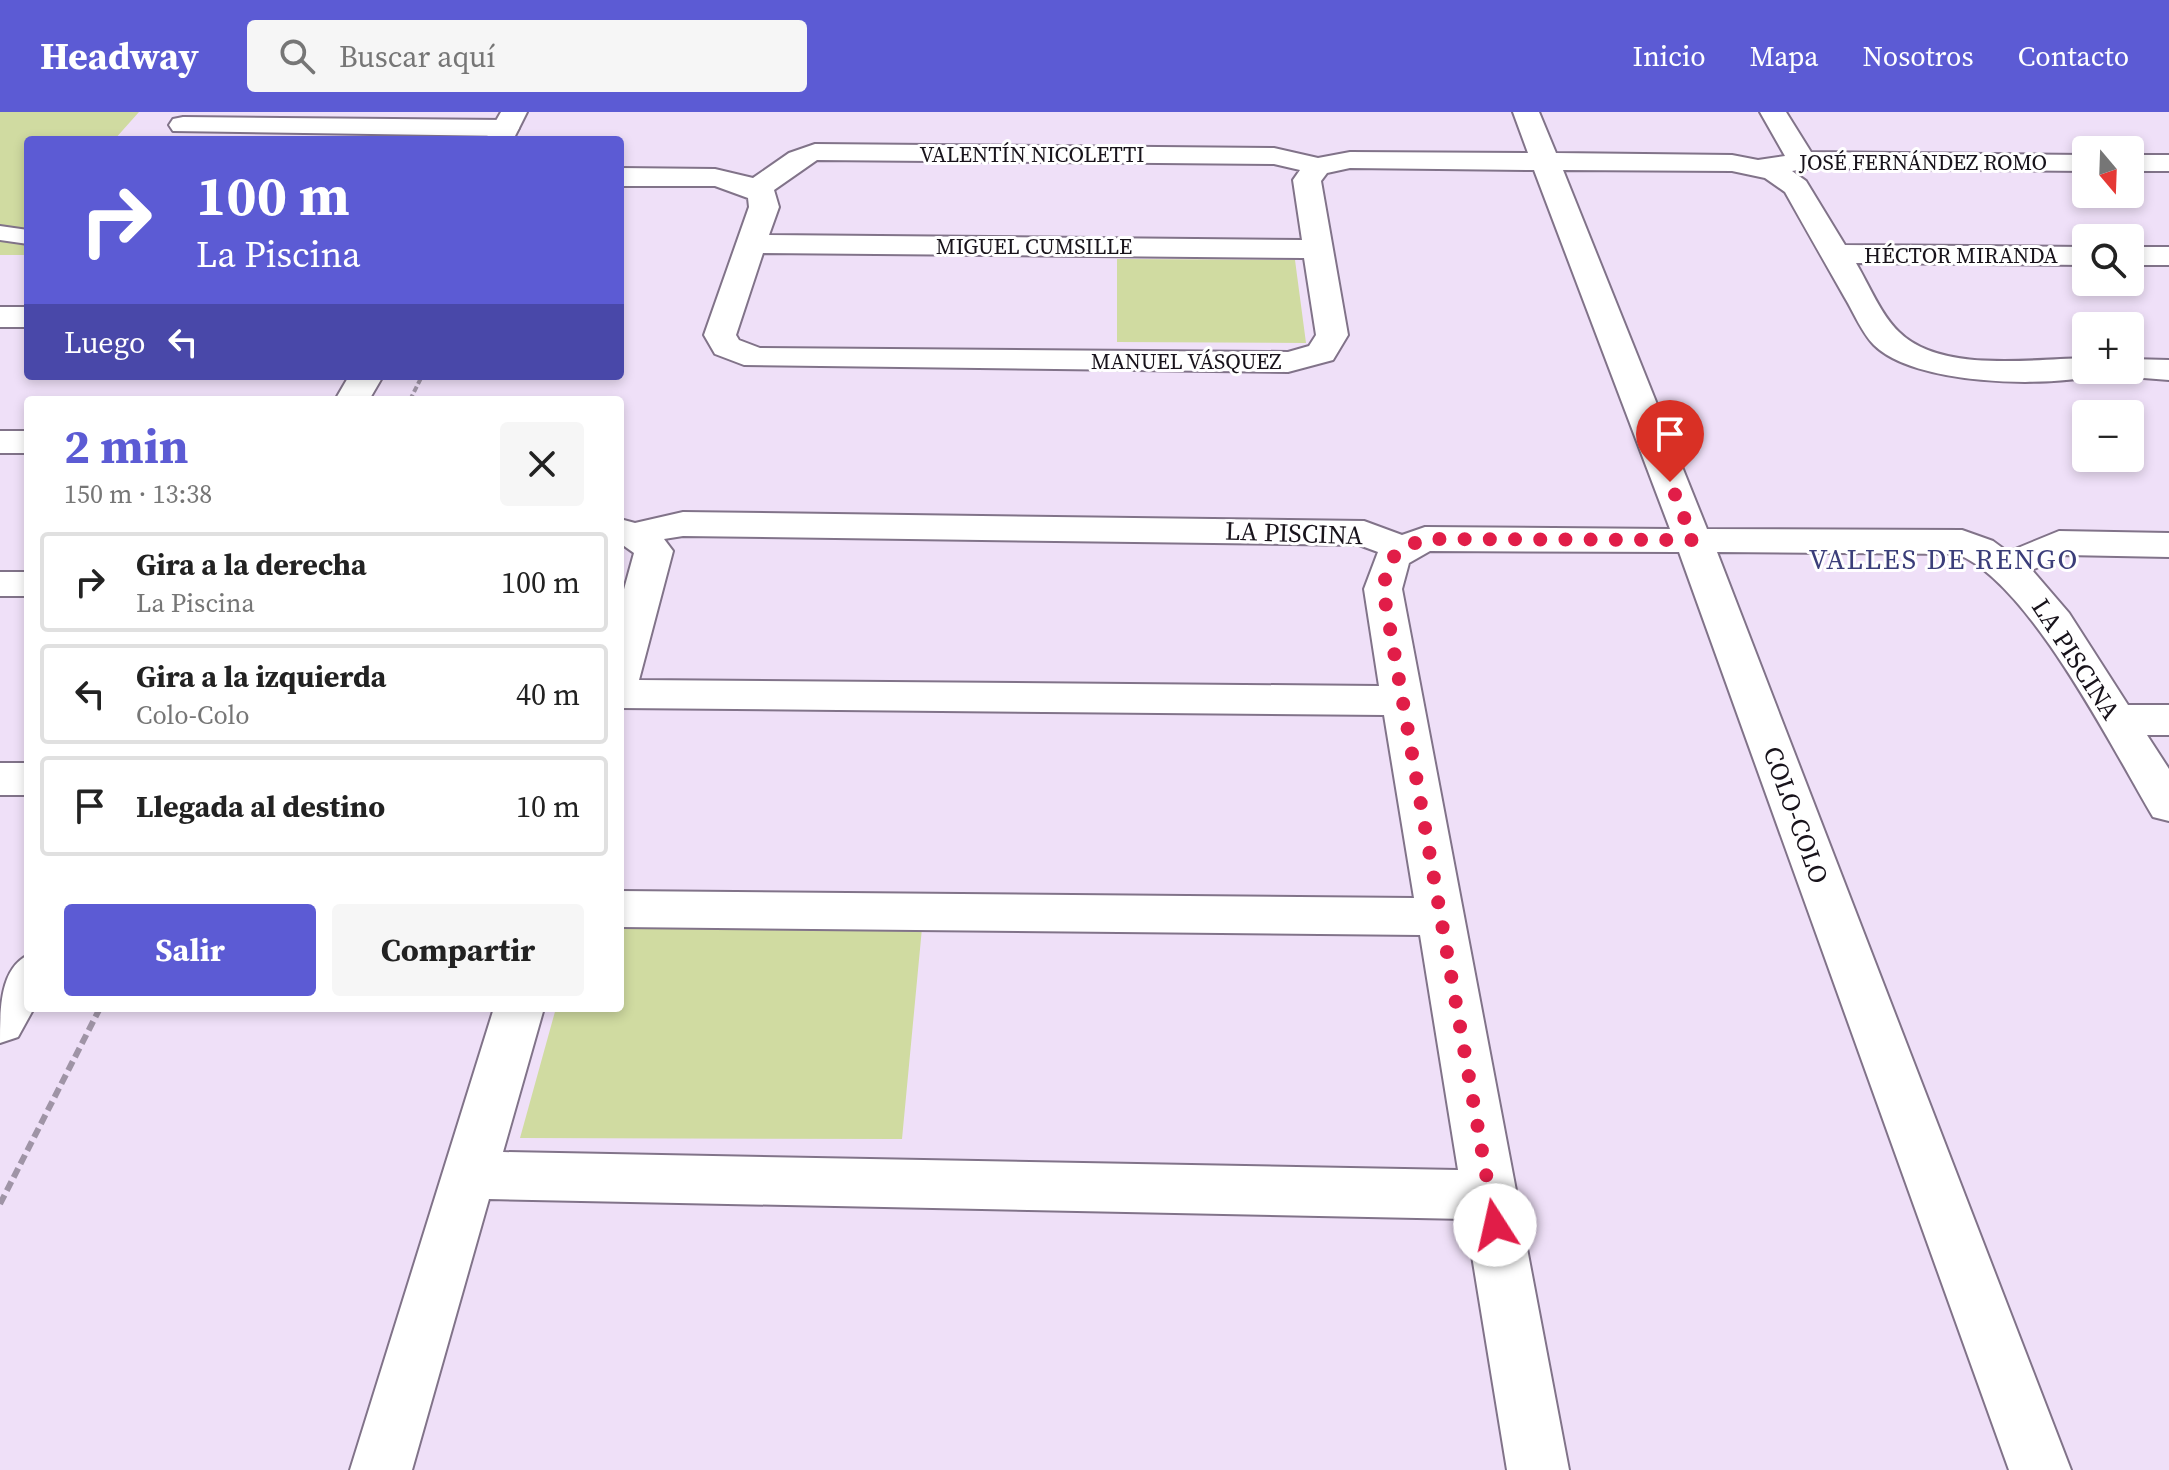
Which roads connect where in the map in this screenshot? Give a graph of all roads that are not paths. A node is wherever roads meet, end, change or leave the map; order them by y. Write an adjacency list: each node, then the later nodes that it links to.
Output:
1 (1526, 112): 6 (street, COLO-COLO)
2 (1773, 112): 5 (street)
3 (183, 125): 4 (street)
4 (506, 127)
5 (1802, 160): 7 (street, JOSÉ FERNÁNDEZ ROMO); 11 (street, JOSÉ FERNÁNDEZ ROMO)
6 (1546, 163): 10 (street); 11 (street); 30 (street, COLO-COLO)
7 (2072, 163)
8 (2144, 163): 9 (street)
9 (2169, 163)
10 (1318, 166): 13 (street, VALENTÍN NICOLETTI); 17 (street, MANUEL VÁSQUEZ)
11 (1761, 168): 18 (street)
12 (624, 177): 13 (street)
13 (756, 188): 16 (street, MANUEL VÁSQUEZ)
14 (0, 233): 15 (lane)
15 (24, 236)
16 (751, 244): 17 (street, MIGUEL CUMSILLE); 17 (street, MANUEL VÁSQUEZ)
17 (1318, 249)
18 (1836, 254): 19 (street, HÉCTOR MIRANDA); 24 (street)
19 (2072, 256)
20 (2144, 256): 21 (street)
21 (2169, 256)
22 (0, 317): 23 (street)
23 (24, 317)
24 (2072, 368)
25 (2144, 369): 26 (street)
26 (2169, 370)
27 (0, 442): 28 (street)
28 (24, 442)
29 (629, 533): 32 (street, LA PISCINA); 36 (street)
30 (1693, 540): 32 (street, LA PISCINA); 33 (street, LA PISCINA); 53 (street, COLO-COLO)
31 (2169, 545): 33 (street)
32 (1401, 548): 38 (street)
33 (2006, 567): 39 (street, LA PISCINA)
34 (0, 584): 35 (street)
35 (24, 584)
36 (624, 662)
37 (624, 694): 38 (street)
38 (1402, 701): 45 (street)
39 (2116, 720): 40 (street); 43 (street, LA PISCINA)
40 (2169, 720)
41 (0, 779): 42 (street)
42 (24, 779)
43 (2169, 805)
44 (624, 909): 45 (street)
45 (1439, 917): 50 (street)
46 (24, 982): 48 (street)
47 (518, 1012): 49 (street)
48 (0, 1022)
49 (469, 1175): 50 (street); 51 (street)
50 (1490, 1195): 52 (street)
51 (381, 1470)
52 (1538, 1470)
53 (2040, 1470)

